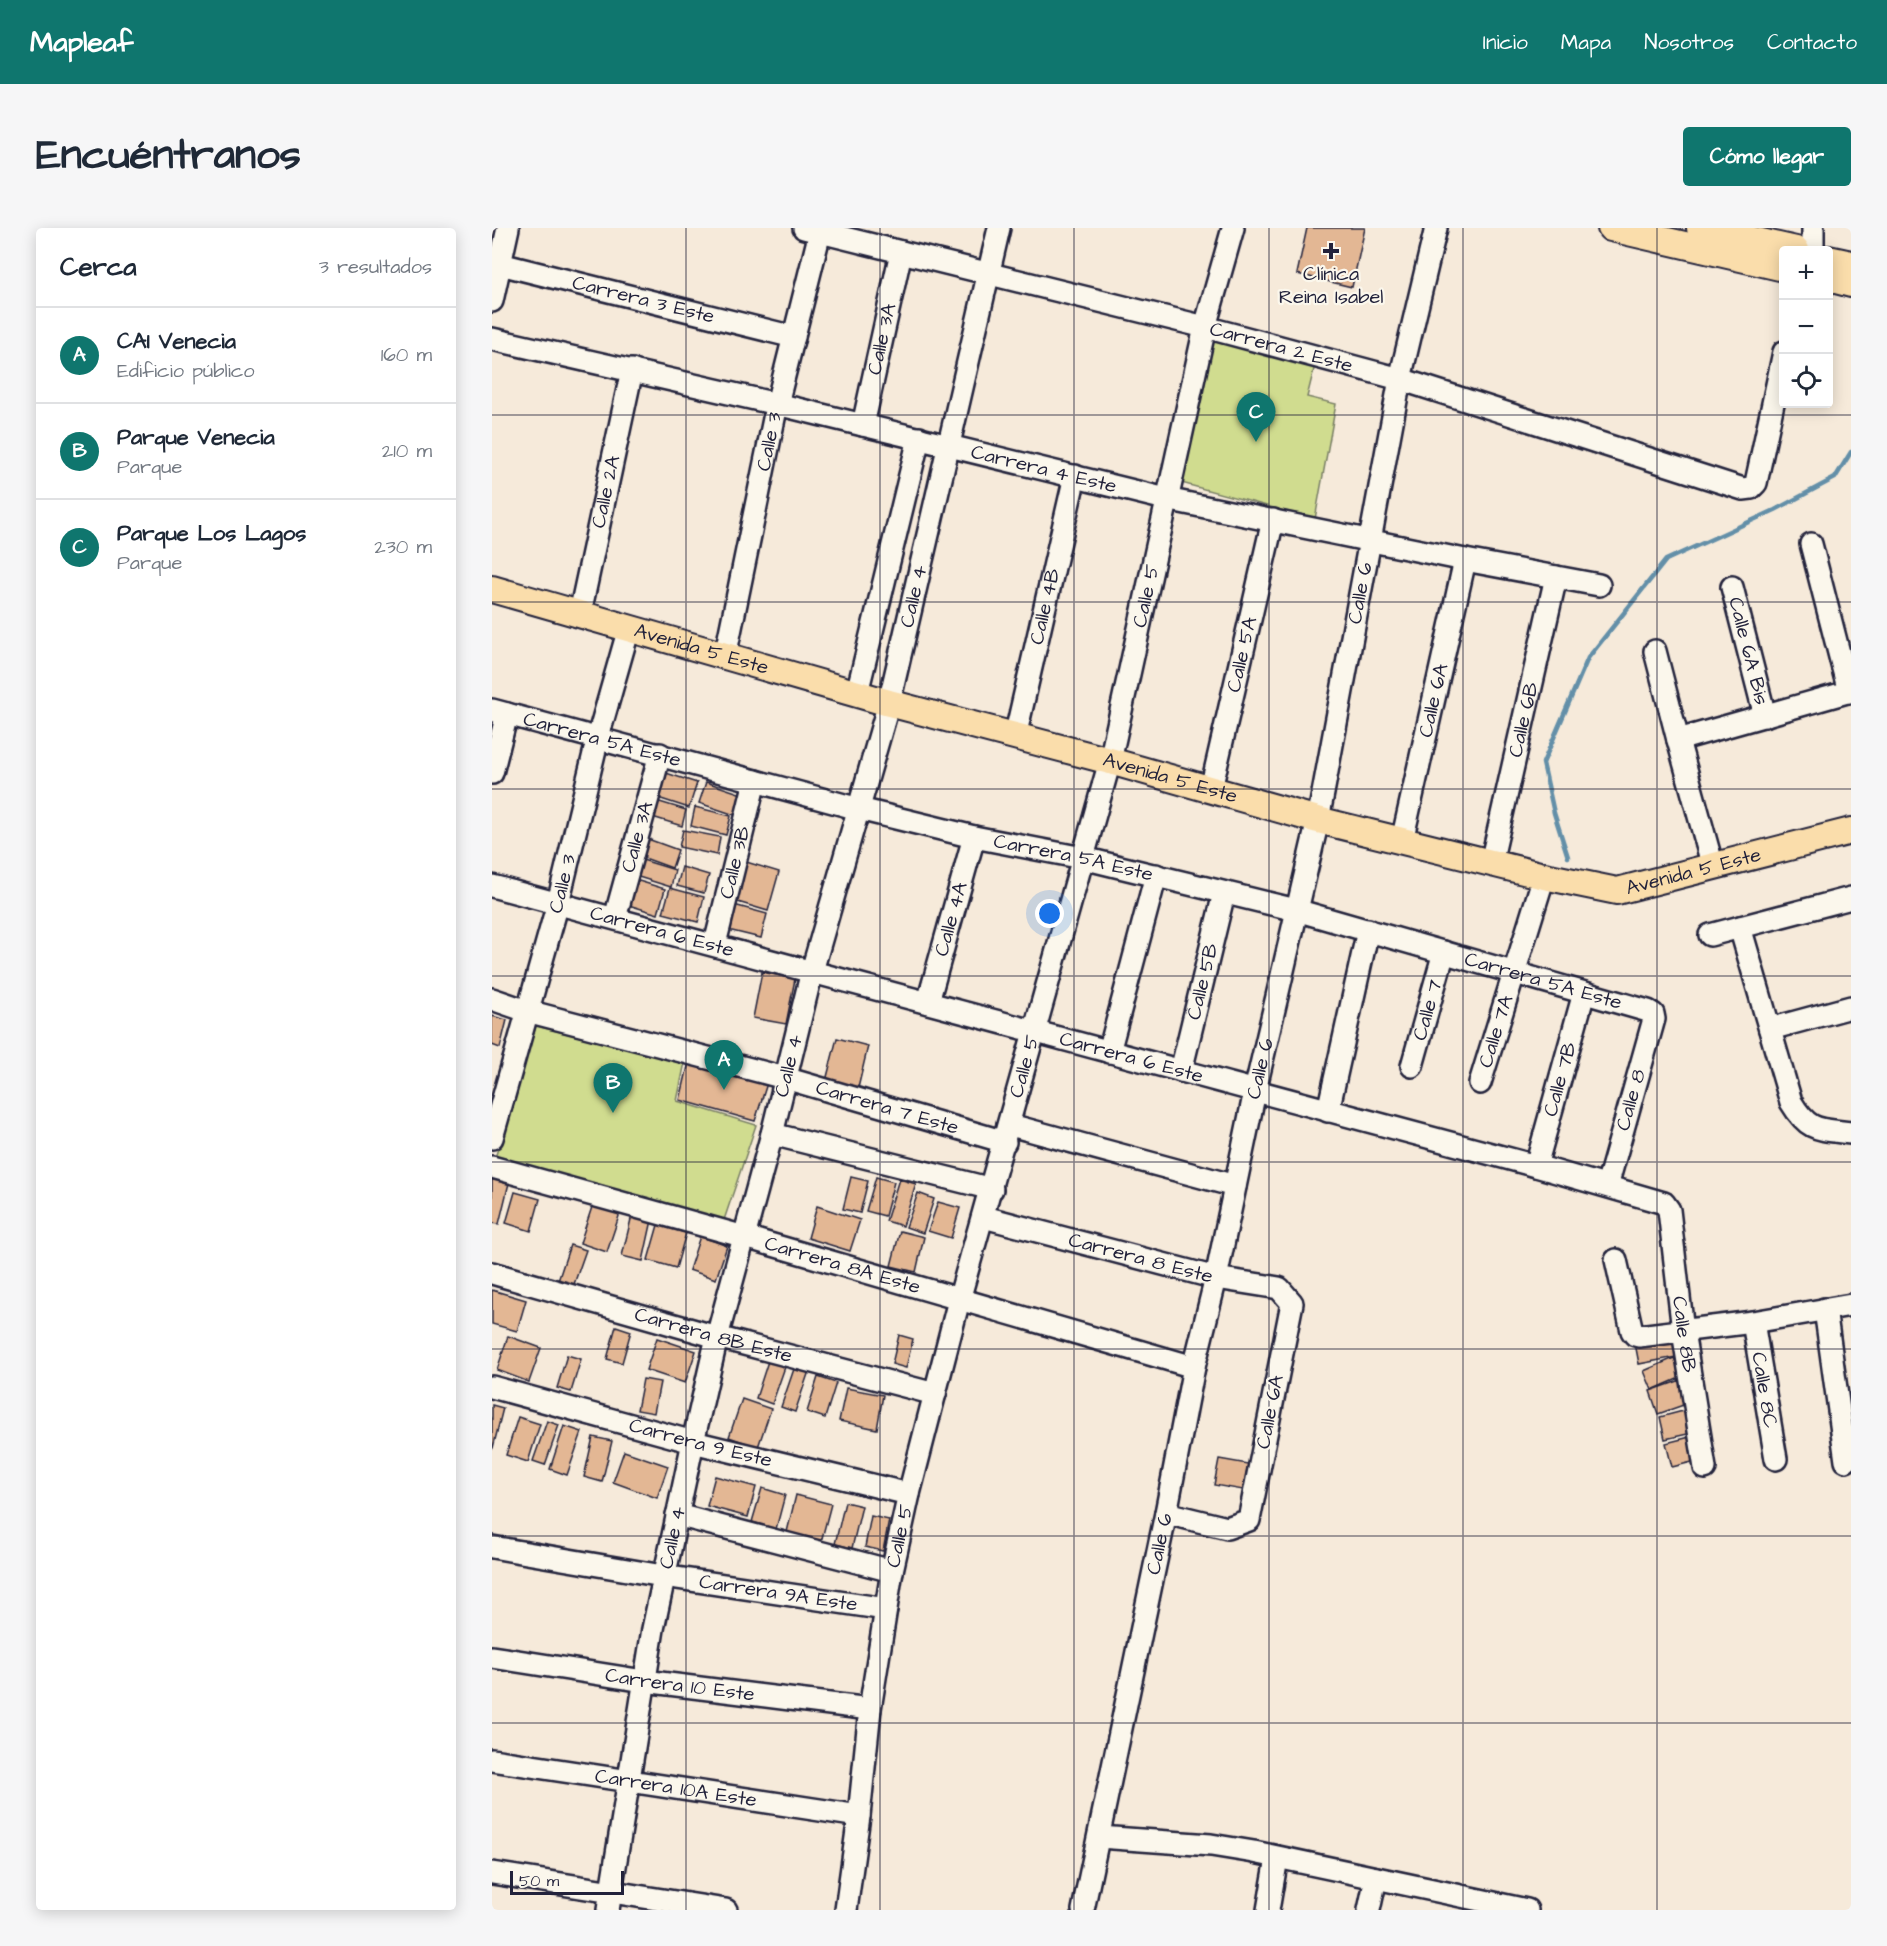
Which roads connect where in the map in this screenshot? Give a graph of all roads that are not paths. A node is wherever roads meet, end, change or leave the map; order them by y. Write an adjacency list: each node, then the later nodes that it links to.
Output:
1 (508, 228): 13 (street)
2 (999, 228): 16 (street, Calle 4)
3 (1233, 228): 20 (street, Calle 5)
4 (1436, 228): 25 (street, Calle 6)
5 (1611, 228): 15 (main road)
6 (1700, 228): 9 (main road)
7 (1813, 228): 10 (street)
8 (815, 229): 11 (street, Carrera 2 Este); 21 (street, Calle 3)
9 (1779, 246)
10 (1813, 246)
11 (901, 252): 16 (street, Carrera 2 Este); 27 (street, Calle 3A)
12 (1833, 260): 14 (main road)
13 (496, 263): 19 (street); 21 (street, Carrera 3 Este)
14 (1851, 264)
15 (1779, 267)
16 (989, 274): 20 (street, Carrera 2 Este); 29 (street, Calle 4)
17 (1833, 279): 18 (main road)
18 (1851, 284)
19 (492, 301)
20 (1205, 327): 25 (street, Carrera 2 Este); 31 (street, Calle 5)
21 (794, 337): 26 (street, Calle 3)
22 (492, 339): 24 (street, Carrera 4 Este)
23 (1784, 354): 25 (street, Carrera 2 Este)
24 (632, 370): 26 (street, Carrera 4 Este); 44 (street, Calle 2A)
25 (1400, 379): 34 (street, Calle 6)
26 (777, 404): 27 (street, Carrera 4 Este); 47 (street, Calle 3)
27 (863, 425): 28 (street, Carrera 4 Este)
28 (919, 438): 29 (street, Carrera 4 Este); 33 (street, Calle 4)
29 (950, 446): 30 (street, Carrera 4 Este); 35 (street, Calle 4)
30 (1075, 476): 31 (street, Carrera 4 Este); 54 (street, Calle 4B)
31 (1167, 499): 32 (street, Carrera 4 Este); 57 (street, Calle 5)
32 (1273, 520): 34 (street, Carrera 4 Este); 60 (street, Calle 5A)
33 (895, 534): 35 (street); 42 (street, Calle 4)
34 (1369, 540): 37 (street, Carrera 4 Este); 62 (street, Calle 6)
35 (926, 542): 43 (street, Calle 4)
36 (1811, 544): 48 (street)
37 (1465, 560): 38 (street, Carrera 4 Este); 65 (street, Calle 6A)
38 (1556, 577): 39 (street, Carrera 4 Este); 67 (street, Calle 6B)
39 (1599, 585)
40 (1732, 587): 52 (street, Calle 6A Bis)
41 (492, 589): 44 (main road, Avenida 5 Este)
42 (880, 595): 43 (street); 49 (street, Calle 4)
43 (912, 604): 50 (street, Calle 4)
44 (580, 613): 45 (main road, Avenida 5 Este)
45 (629, 628): 47 (main road, Avenida 5 Este); 53 (street, Calle 3)
46 (1655, 651): 55 (street)
47 (725, 657): 49 (main road, Avenida 5 Este)
48 (1850, 692): 52 (street)
49 (857, 693): 50 (main road, Avenida 5 Este)
50 (889, 703): 54 (main road, Avenida 5 Este); 61 (street, Calle 4)
51 (500, 712): 53 (street, Carrera 5A Este); 58 (street)
52 (1765, 716): 55 (street)
53 (598, 737): 56 (street, Carrera 5A Este); 74 (street, Calle 3)
54 (1015, 737): 57 (main road, Avenida 5 Este)
55 (1677, 740): 68 (street)
56 (660, 754): 59 (street, Carrera 5A Este); 76 (street, Calle 3A)
57 (1110, 761): 60 (main road, Avenida 5 Este); 66 (street, Calle 5)
58 (492, 773)
59 (755, 780): 61 (street, Carrera 5A Este); 80 (street, Calle 3B)
60 (1211, 789): 62 (main road, Avenida 5 Este)
61 (859, 809): 64 (street, Carrera 5A Este); 82 (street, Calle 4)
62 (1318, 820): 65 (main road, Avenida 5 Este); 75 (street, Calle 6)
63 (1851, 831): 68 (main road, Avenida 5 Este)
64 (974, 837): 66 (street, Carrera 5A Este); 86 (street, Calle 4A)
65 (1402, 841): 67 (main road, Avenida 5 Este)
66 (1083, 858): 69 (street, Carrera 5A Este); 91 (street, Calle 5)
67 (1491, 863): 70 (main road, Avenida 5 Este)
68 (1713, 867): 70 (main road, Avenida 5 Este)
69 (1156, 875): 72 (street, Carrera 5A Este); 92 (street)
70 (1544, 876): 83 (street, Calle 7A)
71 (492, 886): 74 (street, Carrera 6 Este)
72 (1224, 893): 75 (street, Carrera 5A Este); 94 (street, Calle 5B)
73 (1851, 898): 77 (street)
74 (558, 903): 76 (street, Carrera 6 Este); 88 (street, Calle 3)
75 (1296, 910): 78 (street, Carrera 5A Este); 97 (street, Calle 6)
76 (615, 918): 80 (street, Carrera 6 Este)
77 (1740, 927): 79 (street); 90 (street)
78 (1368, 930): 81 (street, Carrera 5A Este); 99 (street)
79 (1710, 935)
80 (715, 944): 82 (street, Carrera 6 Este)
81 (1444, 952): 83 (street, Carrera 5A Este); 93 (street, Calle 7)
82 (812, 971): 86 (street, Carrera 6 Este); 95 (street, Calle 4)
83 (1515, 972): 84 (street, Carrera 5A Este); 96 (street, Calle 7A)
84 (1584, 993): 89 (street, Carrera 5A Este); 104 (street, Calle 7B)
85 (492, 999): 88 (street, Carrera 7 Este)
86 (928, 1002): 91 (street, Carrera 6 Este)
87 (1851, 1007): 90 (street)
88 (527, 1011): 95 (street, Carrera 7 Este); 98 (street, Calle 3)
89 (1653, 1014): 107 (street, Calle 8)
90 (1770, 1029): 101 (street)
91 (1035, 1032): 92 (street, Carrera 6 Este); 100 (street, Calle 5)
92 (1109, 1052): 94 (street, Carrera 6 Este)
93 (1412, 1066)
94 (1181, 1071): 97 (street, Carrera 6 Este)
95 (785, 1078): 100 (street, Carrera 7 Este); 102 (street, Calle 4)
96 (1480, 1083)
97 (1255, 1091): 99 (street, Carrera 6 Este); 106 (street, Calle 6)
98 (497, 1100): 103 (street, Calle 3)
99 (1328, 1111): 104 (street, Carrera 6 Este)
100 (1007, 1133): 106 (street, Carrera 7 Este); 108 (street, Calle 5)
101 (1851, 1133)
102 (772, 1134): 108 (street); 111 (street, Calle 4)
103 (492, 1138)
104 (1536, 1166): 107 (street, Carrera 6 Este)
105 (492, 1167): 111 (street, Carrera 8A Este)
106 (1235, 1186): 114 (street, Calle 6)
107 (1607, 1186): 109 (street, Carrera 6 Este)
108 (992, 1189): 110 (street, Calle 5)
109 (1664, 1203): 120 (street, Calle 8B)
110 (984, 1217): 114 (street, Carrera 8 Este); 115 (street, Calle 5)
111 (745, 1237): 115 (street, Carrera 8A Este); 121 (street, Calle 4)
112 (1616, 1260): 120 (street)
113 (492, 1273): 121 (street, Carrera 8B Este)
114 (1216, 1278): 116 (street, Carrera 8 Este); 122 (street, Calle 6)
115 (959, 1300): 122 (street, Carrera 8A Este); 124 (street, Calle 5)
116 (1292, 1303): 130 (street, Calle 6A)
117 (1851, 1305): 118 (street)
118 (1825, 1309): 119 (street); 127 (street)
119 (1753, 1322): 120 (street); 126 (street, Calle 8C)
120 (1683, 1332): 128 (street, Calle 8B)
121 (717, 1337): 124 (street, Carrera 8B Este); 125 (street, Calle 4)
122 (1194, 1367): 130 (street, Calle 6)
123 (492, 1387): 125 (street, Carrera 9 Este)
124 (935, 1394): 129 (street, Calle 5)
125 (693, 1442): 129 (street, Carrera 9 Este); 131 (street, Calle 4)
126 (1776, 1459)
127 (1846, 1461)
128 (1705, 1468)
129 (909, 1494): 133 (street, Calle 5)
130 (1166, 1513): 142 (street, Calle 6)
131 (677, 1515): 133 (street); 134 (street, Calle 4)
132 (492, 1547): 134 (street, Carrera 9A Este)
133 (892, 1570): 135 (street, Calle 5)
134 (663, 1576): 135 (street, Carrera 9A Este); 137 (street, Calle 4)
135 (886, 1609): 138 (street, Calle 5)
136 (492, 1657): 137 (street, Carrera 10 Este)
137 (644, 1681): 138 (street, Carrera 10 Este); 140 (street, Calle 4)
138 (870, 1709): 141 (street, Calle 5)
139 (492, 1760): 140 (street, Carrera 10A Este)
140 (628, 1780): 141 (street, Carrera 10A Este); 146 (street, Calle 4)
141 (859, 1816): 150 (street, Calle 5)
142 (1099, 1837): 143 (street); 151 (street, Calle 6)
143 (1277, 1858): 145 (street); 152 (street)
144 (492, 1873): 146 (street)
145 (1376, 1878): 147 (street); 153 (street)
146 (610, 1901): 148 (street)
147 (1465, 1903): 154 (street)
148 (699, 1908): 149 (street)
149 (726, 1910)
150 (846, 1910)
151 (1083, 1910)
152 (1268, 1910)
153 (1369, 1910)
154 (1527, 1910)

